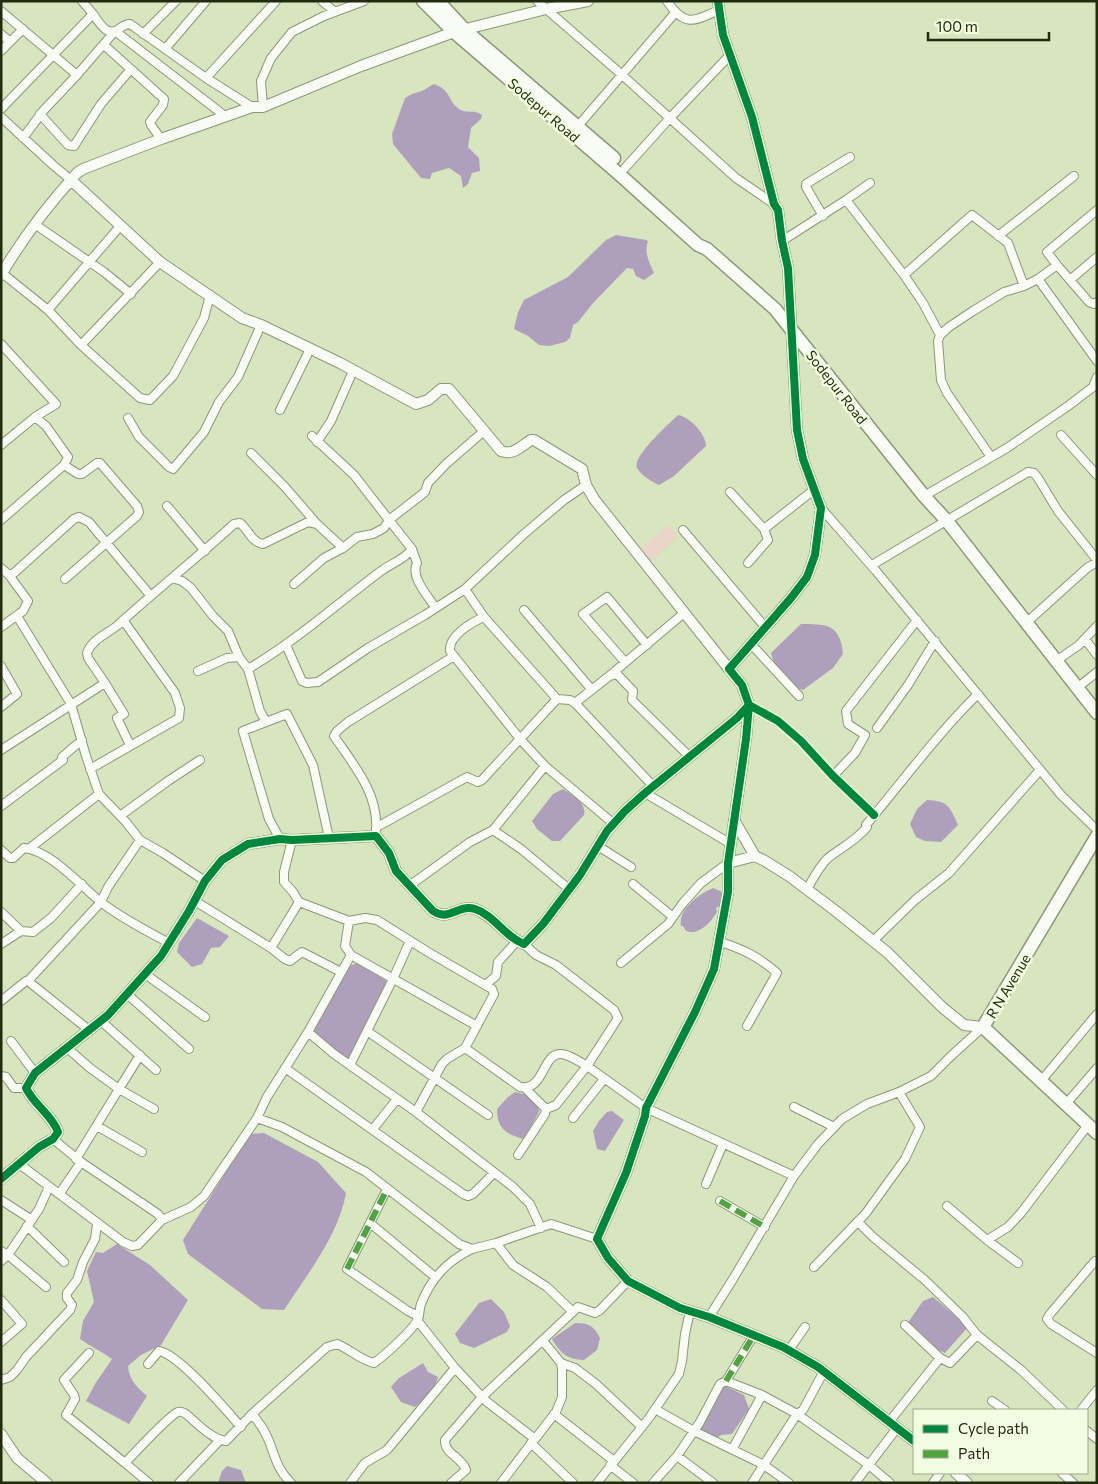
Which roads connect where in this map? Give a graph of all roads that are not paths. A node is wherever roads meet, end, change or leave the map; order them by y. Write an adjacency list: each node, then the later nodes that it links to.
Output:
1 (82, 1): 17 (street)
2 (176, 1): 22 (street)
3 (206, 1): 25 (street)
4 (276, 1): 32 (street)
5 (322, 1): 15 (street)
6 (364, 1): 15 (street)
7 (423, 1): 19 (main road, Sodepur Road)
8 (438, 1): 19 (main road)
9 (537, 1): 13 (street)
10 (588, 1): 13 (street)
11 (667, 1): 16 (street)
12 (719, 6): 16 (street); 28 (street)
13 (546, 9): 19 (street); 30 (street)
14 (1, 11): 18 (street)
15 (335, 12): 33 (street)
16 (675, 13): 30 (street)
17 (92, 14): 20 (street); 27 (street)
18 (23, 29): 23 (street); 27 (street)
19 (459, 31): 33 (street); 39 (main road); 55 (main road, Sodepur Road)
20 (115, 32): 22 (street); 24 (street); 36 (street)
21 (1, 34): 23 (street)
22 (143, 34): 25 (street)
23 (10, 42): 26 (street)
24 (104, 45): 29 (street); 31 (street)
25 (164, 49): 32 (street)
26 (1, 51)
27 (53, 54): 31 (street); 34 (street)
28 (730, 55): 38 (street); 48 (street)
29 (131, 69): 35 (street); 41 (street)
30 (621, 74): 38 (street); 39 (street)
31 (77, 76): 35 (street)
32 (206, 78): 33 (street)
33 (258, 107): 36 (street)
34 (1, 109)
35 (40, 114): 40 (street)
36 (225, 116): 41 (street)
37 (1, 117): 40 (street)
38 (669, 119): 43 (street); 48 (street)
39 (578, 126): 43 (main road)
40 (23, 138): 45 (street)
41 (161, 139): 45 (street)
42 (850, 157): 50 (street)
43 (625, 168): 55 (main road)
44 (1074, 176): 53 (street)
45 (71, 180): 51 (street); 52 (street)
46 (870, 183): 47 (street)
47 (846, 200): 50 (street); 61 (street)
48 (774, 204): 54 (street)
49 (1097, 210): 59 (street)
50 (823, 216): 54 (street)
51 (121, 224): 57 (street); 58 (street)
52 (36, 225): 57 (street); 60 (street)
53 (998, 236): 61 (street); 64 (street)
54 (782, 241): 70 (street)
55 (707, 249): 70 (main road, Sodepur Road)
56 (1097, 257): 63 (street)
57 (89, 261): 65 (street); 68 (street)
58 (160, 262): 65 (street); 66 (street)
59 (1057, 265): 62 (street); 63 (street)
60 (2, 274): 68 (street)
61 (904, 275): 71 (street)
62 (1038, 279): 64 (street); 75 (street)
63 (1070, 280): 67 (street)
64 (1024, 286): 71 (street)
65 (131, 294): 73 (street)
66 (210, 295): 69 (street); 73 (street)
67 (1097, 302)
68 (48, 310): 73 (street)
69 (261, 325): 74 (street); 80 (street)
70 (791, 329): 89 (street); 91 (main road, Sodepur Road)
71 (940, 335): 85 (street)
72 (1, 344): 79 (street)
73 (81, 345)
74 (310, 349): 76 (street); 78 (street)
75 (1097, 361)
76 (353, 371): 81 (street); 95 (street)
77 (1097, 377): 85 (street)
78 (280, 410)
79 (35, 417): 83 (street); 86 (street)
80 (128, 418)
81 (484, 431): 88 (street); 95 (street)
82 (1061, 435): 87 (street)
83 (1, 445)
84 (251, 453): 97 (street)
85 (991, 457): 91 (street)
86 (64, 465): 94 (street); 100 (street)
87 (1097, 476)
88 (586, 484): 112 (street); 116 (street)
89 (815, 489): 93 (street); 98 (street)
90 (730, 492): 98 (street)
91 (924, 496): 96 (main road, Sodepur Road)
92 (167, 506): 103 (street)
93 (821, 508): 106 (street); 124 (street)
94 (1, 520)
95 (389, 520): 101 (street); 102 (street)
96 (947, 521): 104 (street); 106 (street); 121 (main road, Sodepur Road)
97 (317, 524): 101 (street); 103 (street)
98 (764, 529): 105 (street)
99 (683, 530): 124 (street)
100 (107, 542): 108 (street); 110 (street); 113 (street)
101 (343, 548): 111 (street)
102 (412, 549): 114 (street); 128 (street)
103 (205, 551): 109 (street)
104 (1097, 561): 121 (street)
105 (748, 563)
106 (872, 565): 120 (street)
107 (1, 568): 108 (street)
108 (9, 575): 117 (street)
109 (172, 578): 113 (street); 132 (street)
110 (65, 579)
111 (294, 584)
112 (465, 589): 114 (street); 118 (street)
113 (150, 595): 119 (street)
114 (435, 607): 128 (street)
115 (524, 610): 143 (street)
116 (684, 613): 129 (street); 137 (street)
117 (17, 616): 123 (street); 148 (street)
118 (484, 617): 131 (street); 146 (street)
119 (123, 620): 141 (street); 156 (street)
120 (917, 620): 126 (street); 163 (street)
121 (1026, 623): 133 (main road, Sodepur Road)
122 (1097, 626): 125 (street)
123 (1, 627)
124 (765, 627): 127 (street)
125 (1085, 639): 130 (street); 133 (street)
126 (935, 642): 144 (street); 153 (street)
127 (751, 644): 137 (street); 145 (street)
128 (286, 645): 136 (street)
129 (647, 645): 134 (street); 134 (street)
130 (1097, 655)
131 (454, 656): 154 (street); 174 (street)
132 (239, 657): 136 (street); 138 (street)
133 (1056, 661): 142 (main road, Sodepur Road)
134 (625, 662): 140 (street)
135 (1, 666): 150 (street)
136 (248, 669): 152 (street)
137 (728, 669): 149 (street)
138 (198, 671)
139 (1097, 672): 142 (street)
140 (608, 677): 143 (street); 158 (street)
141 (104, 683): 148 (street); 156 (street)
142 (1077, 688): 151 (main road, Sodepur Road)
143 (592, 690): 147 (street)
144 (978, 694): 162 (street); 168 (street)
145 (799, 696)
146 (557, 699): 147 (street); 154 (street)
147 (575, 703): 164 (street)
148 (71, 704): 155 (street); 157 (street)
149 (749, 705): 158 (street); 163 (street); 170 (street)
150 (1, 707)
151 (1097, 713)
152 (266, 722): 176 (street); 177 (street)
153 (877, 728)
154 (520, 739): 160 (street); 174 (street)
155 (82, 740): 161 (street); 167 (street)
156 (130, 745): 161 (street)
157 (1, 750)
158 (690, 757): 164 (street)
159 (200, 760): 169 (street)
160 (545, 766): 171 (street); 172 (street)
161 (90, 769): 166 (street)
162 (1040, 770): 173 (street); 200 (street)
163 (833, 776): 168 (street)
164 (653, 786): 165 (street)
165 (645, 793): 171 (street); 180 (street)
166 (99, 794): 169 (street); 182 (street)
167 (1, 806)
168 (874, 815): 192 (street)
169 (120, 816): 178 (street)
170 (734, 820): 180 (street); 184 (street)
171 (614, 824): 181 (street)
172 (492, 830): 190 (street); 191 (street)
173 (1097, 830)
174 (376, 831): 176 (street); 190 (street)
175 (1097, 836): 221 (main road, R N Avenue)
176 (329, 838): 179 (street)
177 (280, 839): 179 (street); 187 (street)
178 (140, 840): 187 (street); 194 (street)
179 (292, 840): 195 (street)
180 (731, 844): 185 (street)
181 (598, 846): 186 (street); 191 (street)
182 (30, 848): 183 (street); 188 (street)
183 (1, 850)
184 (755, 856): 185 (street); 192 (street)
185 (728, 863): 197 (street); 202 (street)
186 (631, 867)
187 (205, 881): 193 (street)
188 (82, 884): 194 (street); 199 (street)
189 (634, 884): 197 (street)
190 (409, 886): 203 (street)
191 (569, 889): 203 (street)
192 (807, 889): 200 (street)
193 (195, 901): 204 (street); 206 (street)
194 (101, 902): 204 (street); 212 (street)
195 (299, 902): 198 (street); 206 (street)
196 (1, 912): 199 (street)
197 (673, 917): 208 (street)
198 (349, 920): 201 (street); 207 (street)
199 (21, 931): 205 (street)
200 (872, 940): 221 (street)
201 (410, 941): 211 (street); 213 (street)
202 (718, 941): 220 (street); 247 (street)
203 (520, 942): 213 (street); 231 (street)
204 (169, 943): 210 (street)
205 (1, 944)
206 (271, 948): 209 (street)
207 (351, 955): 209 (street); 211 (street)
208 (621, 962)
209 (341, 972): 224 (street)
210 (145, 974): 214 (street); 217 (street)
211 (393, 979): 219 (street); 223 (street)
212 (28, 981): 215 (street); 222 (street)
213 (485, 985): 219 (street)
214 (127, 994): 218 (street); 228 (street)
215 (1, 1001)
216 (1097, 1014): 239 (street)
217 (206, 1017)
218 (101, 1021): 222 (street); 229 (street)
219 (477, 1026): 227 (street)
220 (747, 1026)
221 (983, 1028): 239 (main road, R N Avenue); 243 (street)
222 (89, 1030): 226 (street)
223 (367, 1031): 230 (street); 238 (street)
224 (308, 1032): 230 (street); 232 (street)
225 (11, 1042): 235 (street)
226 (66, 1047): 235 (street); 241 (street)
227 (465, 1048): 238 (street); 242 (street)
228 (190, 1049)
229 (140, 1056): 234 (street); 241 (street)
230 (350, 1065): 244 (street)
231 (588, 1066): 237 (street); 242 (street); 249 (street)
232 (285, 1068): 252 (street); 256 (street)
233 (1097, 1068): 245 (street)
234 (156, 1070)
235 (35, 1073): 240 (street)
236 (1, 1076): 240 (street)
237 (604, 1078): 247 (street); 253 (street)
238 (434, 1079): 250 (street); 251 (street)
239 (1040, 1081): 245 (main road, R N Avenue)
240 (26, 1088): 258 (street)
241 (119, 1088): 248 (street); 254 (street)
242 (525, 1088): 249 (street)
243 (899, 1092): 255 (street); 276 (street)
244 (397, 1099): 250 (street); 256 (street)
245 (1066, 1104): 257 (main road, R N Avenue)
246 (794, 1107): 255 (street)
247 (646, 1108): 259 (street); 281 (street)
248 (154, 1109)
249 (546, 1110): 261 (street)
250 (416, 1112): 264 (street)
251 (488, 1115)
252 (258, 1118): 269 (street); 274 (street)
253 (573, 1118)
254 (97, 1126): 260 (street); 262 (street)
255 (834, 1127): 265 (street)
256 (373, 1129): 264 (street)
257 (1094, 1129): 282 (street)
258 (53, 1140): 262 (street); 263 (street)
259 (724, 1144): 265 (street); 267 (street)
260 (142, 1152)
261 (518, 1155)
262 (79, 1160): 270 (street); 274 (street)
263 (18, 1163): 266 (street); 268 (street)
264 (494, 1173): 280 (street)
265 (794, 1176): 279 (street)
266 (1, 1178)
267 (706, 1184)
268 (49, 1187): 270 (street); 277 (street)
269 (387, 1189): 275 (street); 284 (street)
270 (60, 1193): 278 (street)
271 (1, 1200): 277 (street)
272 (720, 1201): 279 (street)
273 (947, 1206): 282 (street)
274 (162, 1220): 278 (street)
275 (370, 1222): 291 (street); 298 (street)
276 (858, 1222): 290 (street); 302 (street)
277 (30, 1223): 285 (street); 288 (street)
278 (98, 1224): 313 (street)
279 (764, 1227): 297 (street)
280 (541, 1228): 281 (street); 283 (street)
281 (597, 1239): 292 (street)
282 (988, 1240): 289 (street)
283 (496, 1243): 284 (street); 296 (street)
284 (472, 1249): 291 (street)
285 (5, 1253): 287 (street); 293 (street)
286 (1096, 1260): 307 (street)
287 (1, 1261)
288 (64, 1262)
289 (1018, 1263)
290 (814, 1266)
291 (435, 1277): 298 (street)
292 (628, 1282): 295 (street); 296 (street)
293 (46, 1287)
294 (1, 1300): 304 (street)
295 (690, 1311): 297 (street); 319 (street)
296 (573, 1312): 303 (street)
297 (709, 1316): 301 (street)
298 (418, 1318): 311 (street); 323 (street)
299 (905, 1326): 308 (street)
300 (805, 1327): 305 (street)
301 (754, 1335): 305 (street); 314 (street)
302 (977, 1335): 308 (street); 321 (street)
303 (543, 1341): 309 (street); 317 (street)
304 (1, 1342)
305 (788, 1350): 312 (street)
306 (89, 1353): 338 (street)
307 (1097, 1353)
308 (940, 1358): 326 (street)
309 (561, 1363): 324 (street); 328 (street)
310 (148, 1364): 327 (street)
311 (455, 1368): 317 (street); 349 (street)
312 (824, 1371): 325 (street); 326 (street)
313 (1, 1380)
314 (726, 1380): 316 (street); 329 (street)
315 (1097, 1390): 322 (street)
316 (762, 1395): 325 (street); 334 (street)
317 (482, 1397): 333 (street); 350 (street)
318 (992, 1400): 320 (street)
319 (655, 1409): 328 (street); 329 (street)
320 (1005, 1409)
321 (1063, 1409)
322 (1082, 1409)
323 (252, 1414): 327 (street); 348 (street)
324 (554, 1414): 333 (street); 337 (street)
325 (797, 1414): 339 (street); 340 (street)
326 (893, 1425): 332 (street); 340 (street)
327 (241, 1426): 331 (street)
328 (642, 1427): 337 (street)
329 (694, 1431): 334 (street); 336 (street)
330 (1, 1434): 335 (street)
331 (220, 1440): 338 (street); 347 (street)
332 (913, 1440)
333 (533, 1441): 343 (street); 352 (street)
334 (733, 1448): 339 (street)
335 (6, 1450): 346 (street)
336 (677, 1456): 345 (street); 355 (street)
337 (612, 1463): 353 (street); 354 (street)
338 (125, 1464): 344 (street)
339 (764, 1464): 356 (street); 357 (street)
340 (870, 1465): 358 (street); 359 (street)
341 (957, 1474): 360 (street)
342 (1063, 1474): 361 (street)
343 (503, 1479): 351 (street)
344 (147, 1482)
345 (709, 1482)
346 (47, 1483)
347 (179, 1483)
348 (291, 1483)
349 (350, 1483)
350 (451, 1483)
351 (512, 1483)
352 (573, 1483)
353 (597, 1483)
354 (633, 1483)
355 (654, 1483)
356 (752, 1483)
357 (789, 1483)
358 (855, 1483)
359 (890, 1483)
360 (967, 1483)
361 (1073, 1483)

